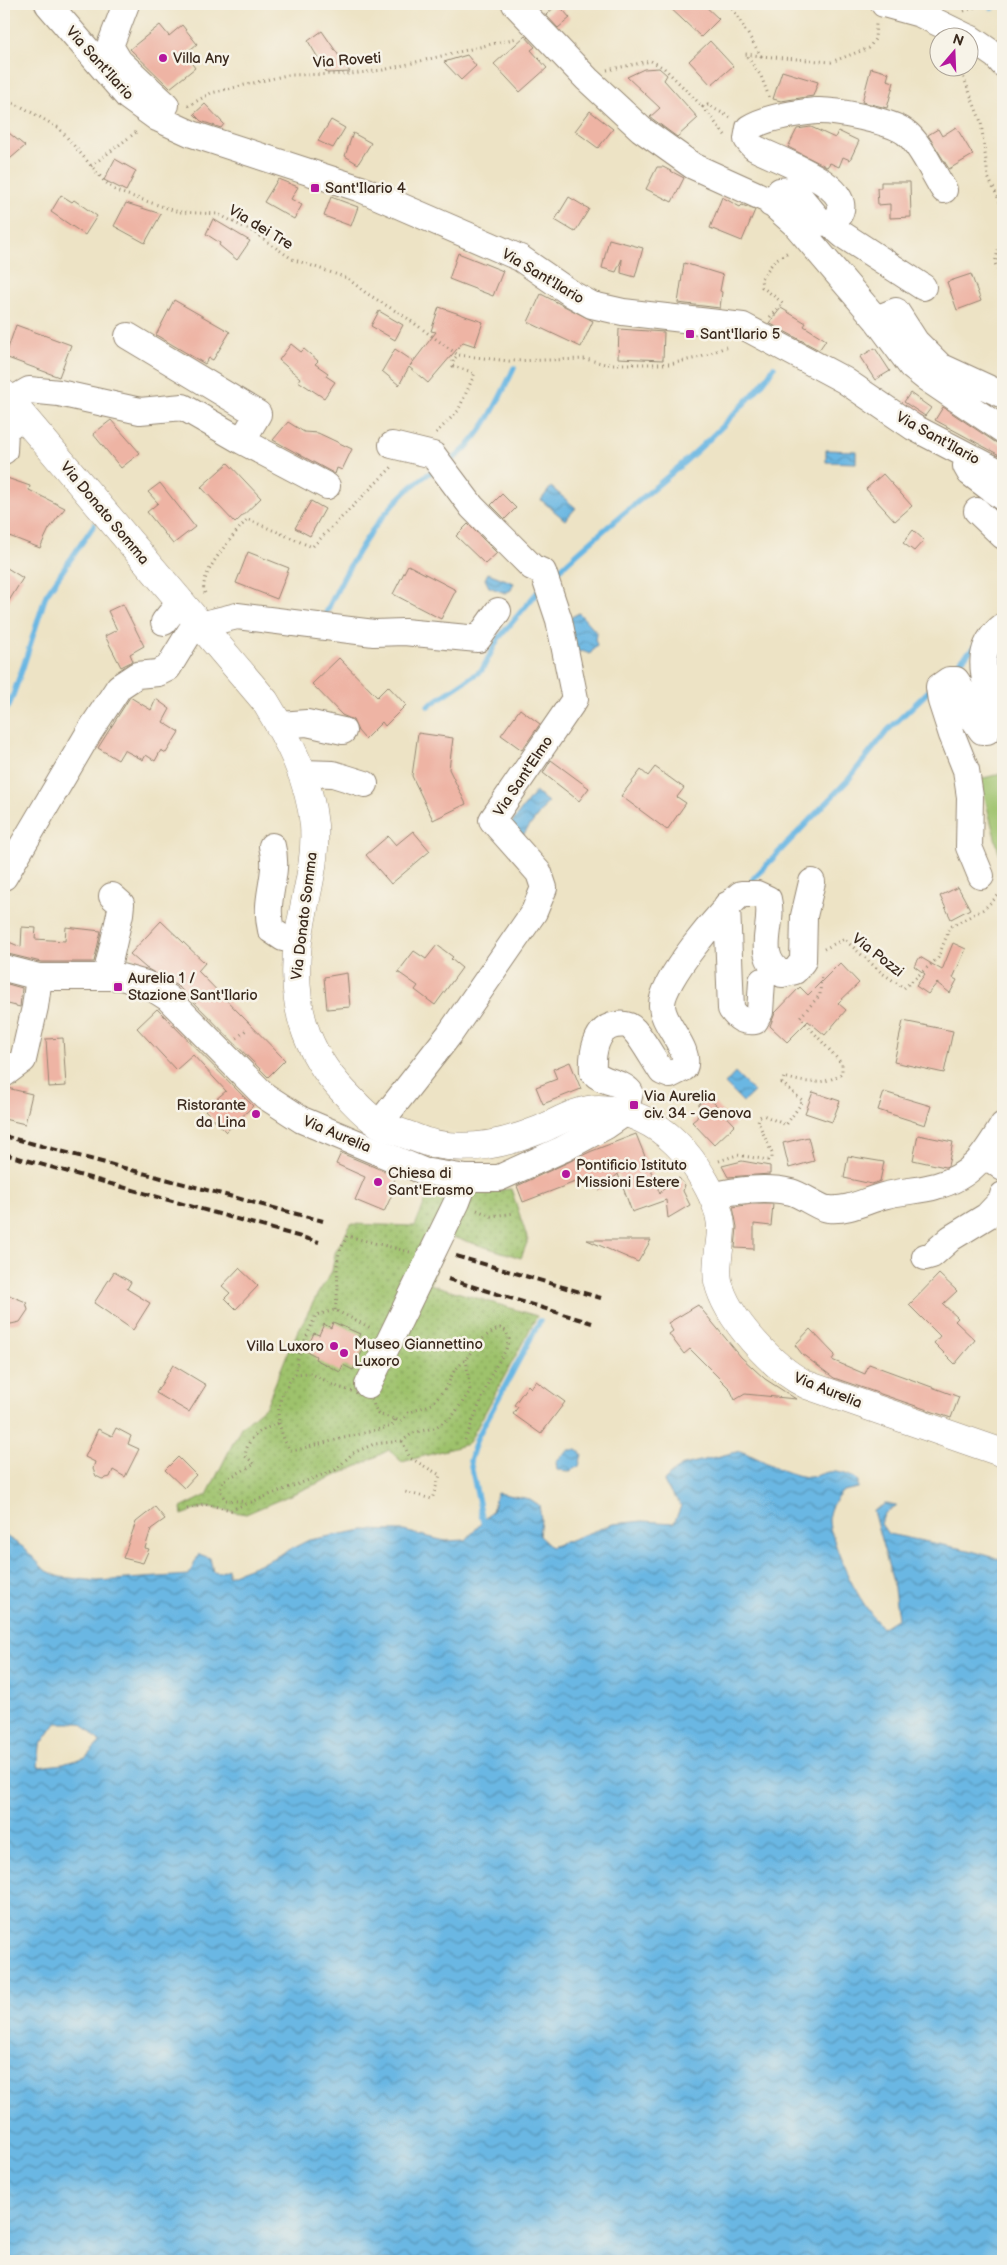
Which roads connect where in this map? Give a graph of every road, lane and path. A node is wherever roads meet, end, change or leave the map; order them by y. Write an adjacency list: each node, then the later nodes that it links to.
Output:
1 (48, 4): 18 (street, Via Sant'Ilario)
2 (126, 4): 18 (street, Via Sant'Ilario)
3 (515, 4): 22 (street)
4 (730, 4): 9 (path)
5 (879, 11): 6 (street); 9 (path)
6 (949, 28)
7 (522, 36): 15 (path, Via Roveti)
8 (980, 45): 10 (street)
9 (761, 56): 14 (path)
10 (1003, 64)
11 (606, 70): 16 (path)
12 (964, 78): 23 (path)
13 (4, 99): 20 (path, Via dei Tre)
14 (765, 103)
15 (186, 107)
16 (703, 107): 17 (path); 19 (path)
17 (735, 118)
18 (151, 121): 20 (path); 31 (street, Via Sant'Ilario)
19 (730, 142)
20 (91, 166): 31 (path, Via dei Tre)
21 (944, 190): 24 (street)
22 (771, 204): 24 (street); 29 (street)
23 (1003, 208)
24 (832, 221): 27 (street)
25 (1003, 230): 28 (path)
26 (797, 248): 31 (path)
27 (923, 287)
28 (1003, 287)
29 (876, 319): 32 (street); 34 (street)
30 (128, 336): 35 (street)
31 (736, 336): 38 (street, Via Sant'Ilario)
32 (1003, 396)
33 (12, 404): 35 (street); 37 (street); 45 (main road, Via Donato Somma)
34 (1003, 430)
35 (242, 441): 40 (street)
36 (392, 445): 67 (street, Via Sant'Elmo)
37 (4, 451)
38 (970, 456): 39 (street, Via Sant'Ilario); 41 (street)
39 (1003, 474)
40 (327, 486)
41 (1003, 498)
42 (977, 511): 43 (street)
43 (1003, 536)
44 (498, 611): 45 (street)
45 (200, 625): 47 (main road, Via Donato Somma); 53 (street)
46 (1003, 626): 52 (street)
47 (280, 725): 48 (street); 49 (main road, Via Donato Somma)
48 (343, 731)
49 (303, 773): 50 (street); 58 (main road, Via Donato Somma)
50 (365, 784)
51 (272, 846): 58 (street)
52 (981, 876)
53 (4, 877)
54 (812, 882): 57 (street)
55 (1003, 891): 59 (path, Via Pozzi)
56 (112, 896): 62 (street)
57 (727, 905): 64 (street); 66 (street)
58 (298, 941): 67 (main road, Via Donato Somma)
59 (822, 950)
60 (4, 968): 63 (street, Via Aurelia)
61 (821, 968): 71 (path)
62 (106, 976): 63 (street, Via Aurelia); 70 (street, Via Aurelia)
63 (39, 977): 65 (street)
64 (762, 981)
65 (4, 1074)
66 (625, 1113): 67 (main road, Via Donato Somma); 70 (street, Via Aurelia); 71 (main road, Via Aurelia)
67 (379, 1124)
68 (1003, 1125): 69 (street)
69 (992, 1164): 71 (street)
70 (466, 1178): 73 (street)
71 (708, 1190): 86 (main road, Via Aurelia)
72 (1003, 1194): 75 (street)
73 (457, 1202): 74 (path); 76 (street)
74 (514, 1213)
75 (925, 1257)
76 (429, 1258): 77 (path); 78 (street)
77 (335, 1310): 78 (path); 80 (path)
78 (390, 1338): 81 (street)
79 (466, 1359): 82 (path); 84 (path); 85 (path)
80 (296, 1374): 81 (path); 83 (path)
81 (368, 1385): 82 (path)
82 (395, 1419): 83 (path)
83 (279, 1422): 88 (path)
84 (465, 1440)
85 (402, 1441): 87 (path); 88 (path)
86 (1003, 1453)
87 (405, 1492)
88 (251, 1502): 89 (path)
89 (187, 1509)

